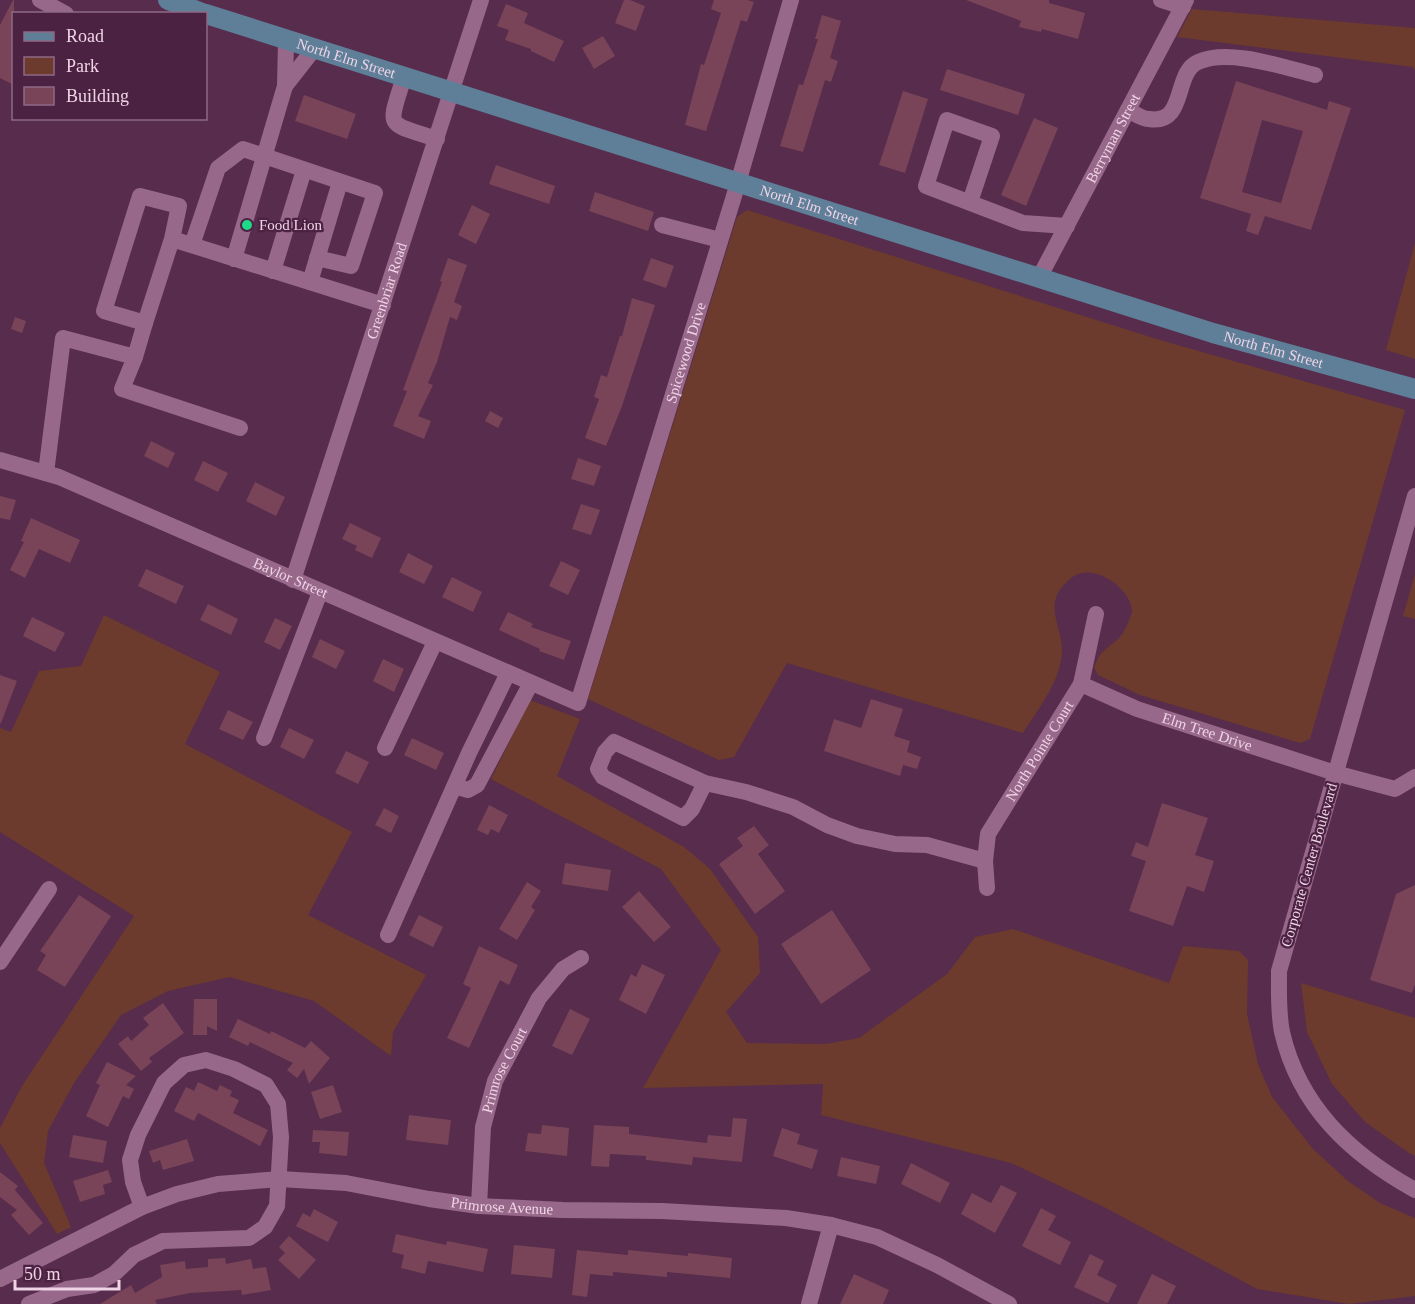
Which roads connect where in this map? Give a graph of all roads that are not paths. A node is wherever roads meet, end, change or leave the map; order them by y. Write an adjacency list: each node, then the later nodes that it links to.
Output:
1 (40, 0): 7 (street)
2 (168, 0): 8 (main road, North Elm Street)
3 (481, 0): 15 (street, Greenbriar Road)
4 (791, 0): 21 (street, Spicewood Drive)
5 (1161, 0): 6 (street)
6 (1185, 3): 16 (street, Berryman Street)
7 (62, 12)
8 (196, 12)
9 (207, 16): 10 (main road, North Elm Street)
10 (286, 41): 11 (main road, North Elm Street); 14 (street)
11 (314, 49): 13 (main road, North Elm Street); 14 (street)
12 (1315, 75): 16 (street)
13 (404, 77): 15 (main road, North Elm Street); 17 (street)
14 (285, 86): 18 (street)
15 (452, 92): 17 (street, Greenbriar Road); 21 (main road, North Elm Street)
16 (1128, 110): 24 (street, Berryman Street)
17 (436, 139): 33 (street, Greenbriar Road)
18 (265, 157): 19 (street); 27 (street); 29 (street)
19 (304, 170): 20 (street); 30 (street)
20 (340, 182): 28 (street); 28 (street)
21 (738, 183): 26 (street, Spicewood Drive); 31 (main road, North Elm Street)
22 (970, 202): 22 (street); 24 (street)
23 (662, 225): 26 (street)
24 (1067, 226): 31 (street, Berryman Street)
25 (172, 239): 27 (street); 34 (street); 34 (street)
26 (720, 240): 48 (street, Spicewood Drive)
27 (192, 246): 29 (street)
28 (317, 258): 32 (street)
29 (234, 259): 30 (street)
30 (273, 271): 32 (street)
31 (1039, 278): 36 (main road, North Elm Street)
32 (310, 282): 33 (street)
33 (382, 305): 41 (street, Greenbriar Road)
34 (145, 323): 35 (street)
35 (135, 357): 37 (street); 39 (street)
36 (1415, 389)
37 (240, 428)
38 (0, 460): 39 (street, Baylor Street)
39 (46, 473): 41 (street, Baylor Street)
40 (1415, 496): 51 (street, Corporate Center Boulevard)
41 (293, 580): 42 (street, Baylor Street)
42 (320, 592): 44 (street, Baylor Street); 49 (street)
43 (1096, 614): 47 (street, North Pointe Court)
44 (435, 642): 45 (street, Baylor Street); 50 (street)
45 (508, 673): 46 (street, Baylor Street); 54 (street)
46 (531, 683): 48 (street, Baylor Street); 54 (street)
47 (1081, 684): 51 (street, Elm Tree Drive); 55 (street, North Pointe Court)
48 (578, 704)
49 (264, 738)
50 (385, 748)
51 (1335, 773): 52 (street, Elm Tree Drive); 62 (street, Corporate Center Boulevard)
52 (1415, 777)
53 (705, 783): 53 (street); 55 (street)
54 (456, 784): 58 (street)
55 (985, 861): 56 (street, North Pointe Court)
56 (987, 888)
57 (49, 889): 59 (street)
58 (388, 935)
59 (3, 951)
60 (581, 958): 63 (street, Primrose Court)
61 (280, 1179): 63 (street, Primrose Avenue); 64 (street, Primrose Avenue); 64 (street); 67 (street)
62 (1415, 1190)
63 (479, 1206): 65 (street, Primrose Avenue)
64 (142, 1208): 66 (street, Primrose Avenue)
65 (831, 1225): 68 (street); 69 (street, Primrose Avenue)
66 (2, 1272)
67 (29, 1304)
68 (809, 1304)
69 (1009, 1304)

